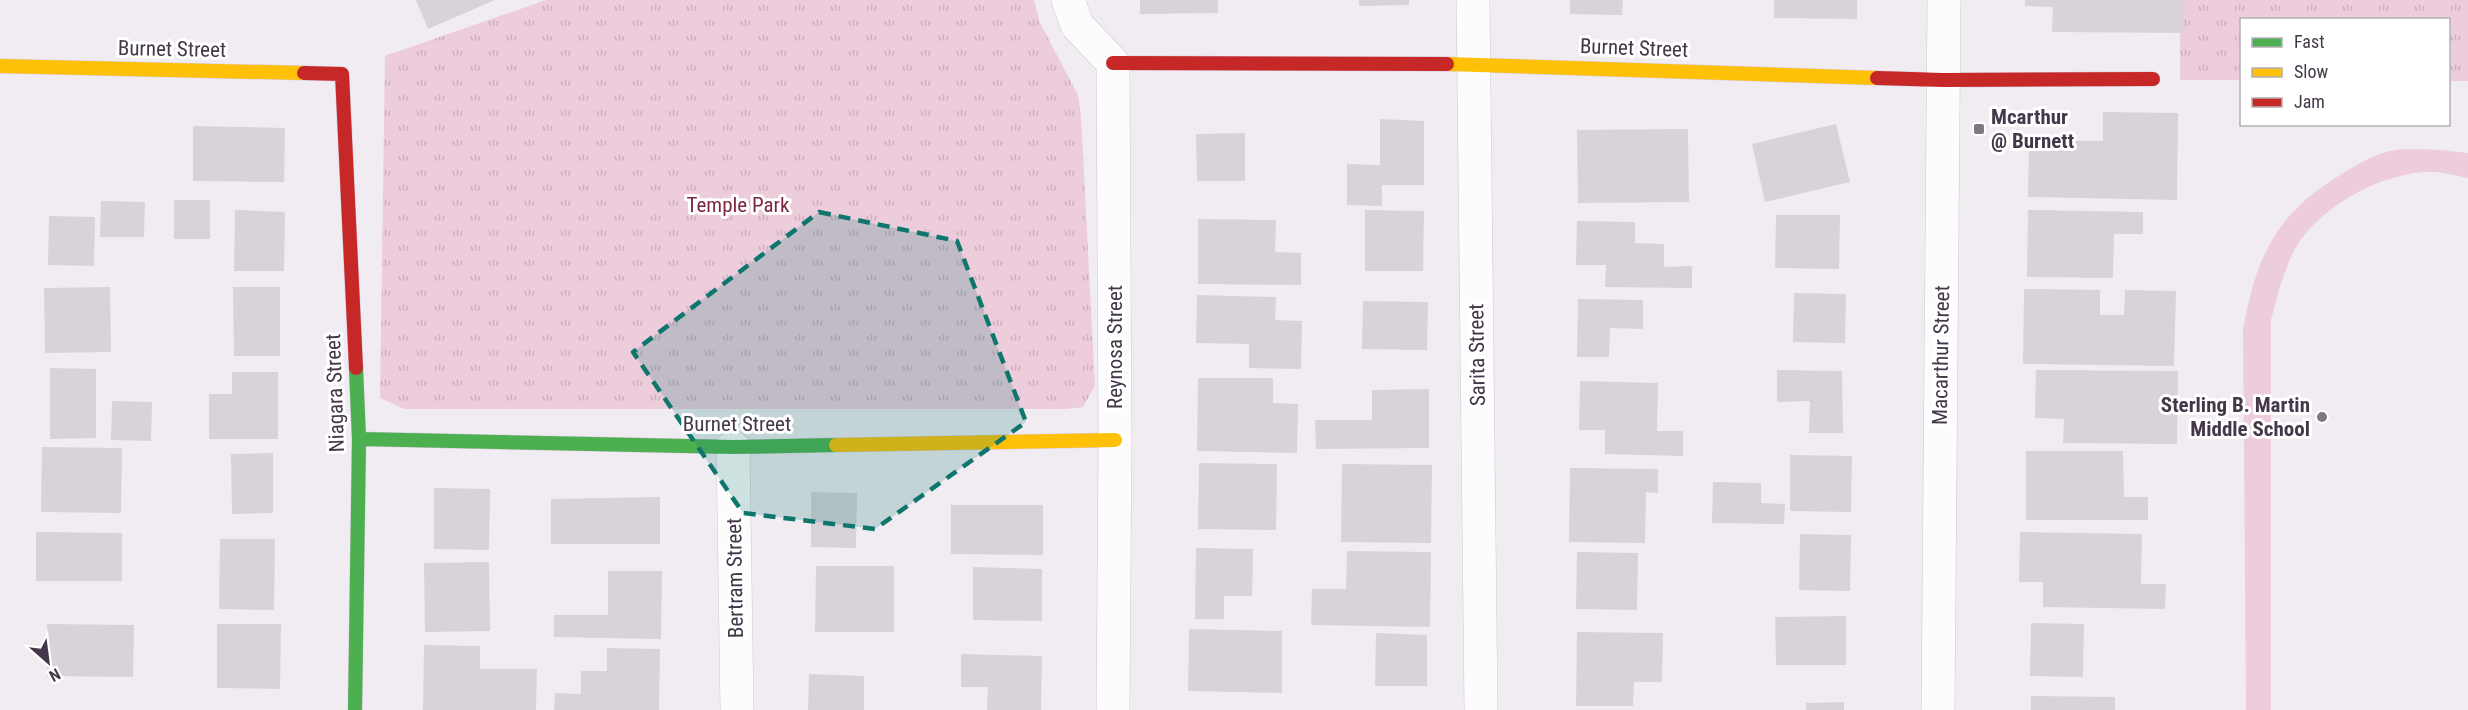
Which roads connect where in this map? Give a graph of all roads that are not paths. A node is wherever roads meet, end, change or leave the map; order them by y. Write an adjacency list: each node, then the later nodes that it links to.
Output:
1 (1068, 0): 4 (street)
2 (1473, 0): 5 (street, Sarita Street)
3 (1944, 0): 9 (street, Macarthur Street)
4 (1113, 63): 5 (street, Burnet Street); 11 (street, Reynosa Street)
5 (1473, 64): 9 (street, Burnet Street); 16 (street, Sarita Street)
6 (0, 66): 7 (street, Burnet Street)
7 (342, 74): 10 (street, Niagara Street)
8 (2153, 79): 9 (street, Burnet Street)
9 (1944, 80): 17 (street, Macarthur Street)
10 (359, 439): 12 (street, Burnet Street); 13 (street, Niagara Street)
11 (1115, 440): 12 (street, Burnet Street); 15 (street, Reynosa Street)
12 (733, 447): 14 (street, Bertram Street)
13 (355, 710)
14 (737, 710)
15 (1113, 710)
16 (1481, 710)
17 (1938, 710)

